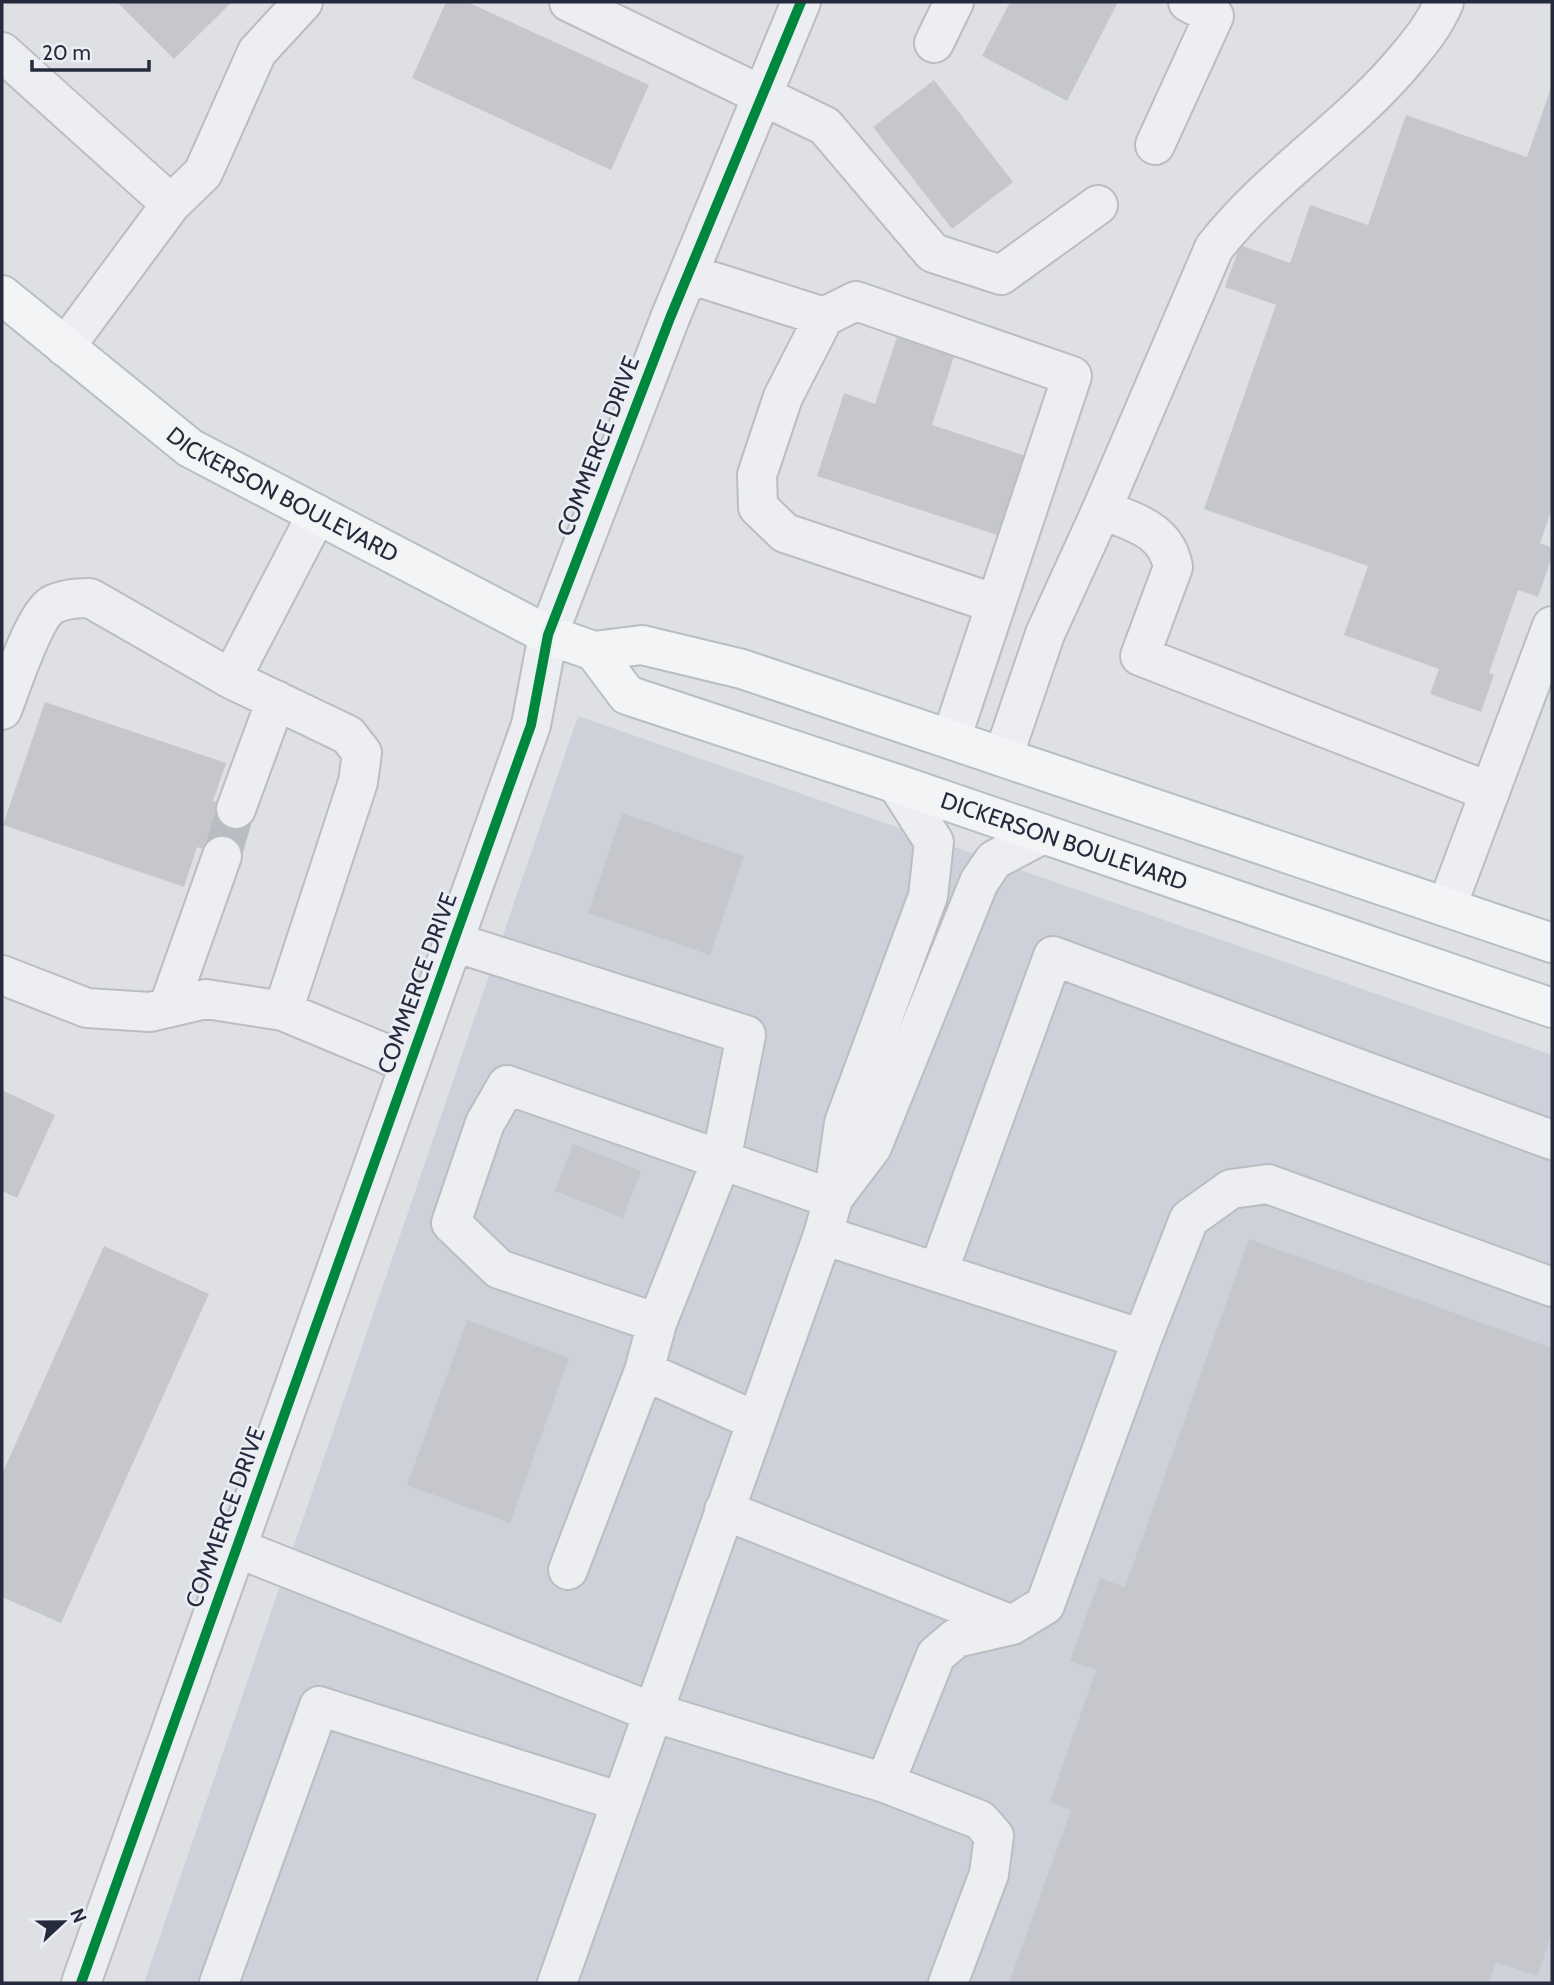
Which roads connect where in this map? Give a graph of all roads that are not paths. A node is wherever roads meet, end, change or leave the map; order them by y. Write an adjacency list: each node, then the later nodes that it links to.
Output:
1 (303, 2): 11 (street)
2 (569, 2): 9 (street)
3 (801, 2): 9 (street, COMMERCE DRIVE)
4 (954, 2): 7 (street)
5 (1188, 2): 10 (street)
6 (1444, 2): 17 (street)
7 (934, 43)
8 (2, 52): 11 (street)
9 (763, 95): 12 (street); 13 (street, COMMERCE DRIVE)
10 (1155, 145)
11 (171, 204): 16 (street)
12 (1098, 205)
13 (689, 274): 15 (street); 21 (street, COMMERCE DRIVE)
14 (2, 295): 16 (main road, DICKERSON BOULEVARD)
15 (824, 317): 19 (street); 19 (street)
16 (65, 347): 18 (main road, DICKERSON BOULEVARD)
17 (1102, 509): 27 (street); 29 (street)
18 (317, 514): 21 (main road, DICKERSON BOULEVARD); 23 (street)
19 (996, 604): 26 (street)
20 (1552, 626): 29 (street)
21 (548, 635): 22 (main road, DICKERSON BOULEVARD); 34 (street, COMMERCE DRIVE)
22 (594, 651): 26 (main road, DICKERSON BOULEVARD); 28 (main road, DICKERSON BOULEVARD)
23 (231, 679): 24 (street); 25 (street)
24 (276, 700): 30 (street); 39 (street)
25 (2, 710)
26 (951, 739): 27 (main road, DICKERSON BOULEVARD)
27 (1003, 757): 33 (main road, DICKERSON BOULEVARD)
28 (897, 784): 31 (main road, DICKERSON BOULEVARD); 43 (street)
29 (1490, 792): 33 (street)
30 (236, 809)
31 (1043, 834): 38 (main road, DICKERSON BOULEVARD); 43 (street)
32 (222, 856): 37 (street)
33 (1447, 906): 35 (main road, DICKERSON BOULEVARD)
34 (454, 942): 40 (street, COMMERCE DRIVE); 42 (street)
35 (1552, 943)
36 (2, 975): 37 (street)
37 (168, 1008): 39 (street)
38 (1552, 1008)
39 (283, 1011): 40 (street)
40 (410, 1063): 52 (street, COMMERCE DRIVE)
41 (1552, 1140): 45 (street)
42 (721, 1161): 43 (street); 47 (street); 47 (street)
43 (833, 1199): 44 (street)
44 (823, 1235): 45 (street); 50 (street)
45 (938, 1272): 48 (street)
46 (1552, 1287): 48 (street)
47 (657, 1323): 49 (street)
48 (1142, 1339): 54 (street)
49 (644, 1371): 50 (street); 53 (street)
50 (756, 1420): 51 (street)
51 (724, 1510): 54 (street); 55 (street)
52 (237, 1548): 55 (street); 58 (street, COMMERCE DRIVE)
53 (568, 1570)
54 (1012, 1625): 56 (street)
55 (652, 1712): 56 (street); 57 (street)
56 (885, 1783): 61 (street)
57 (621, 1802): 59 (street); 60 (street)
58 (81, 1983)
59 (219, 1983)
60 (557, 1983)
61 (948, 1983)

